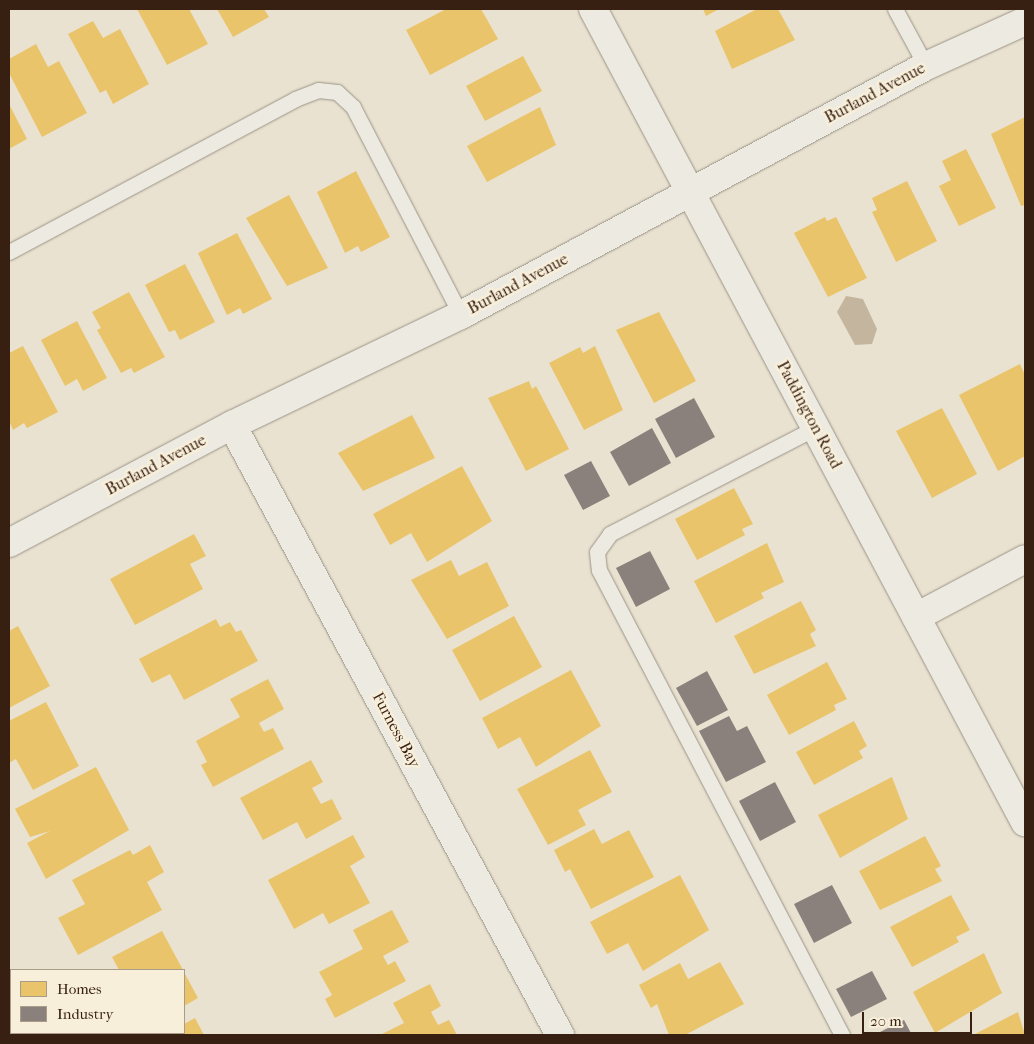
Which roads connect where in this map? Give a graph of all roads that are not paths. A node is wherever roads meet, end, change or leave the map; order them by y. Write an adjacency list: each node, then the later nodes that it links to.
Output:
1 (593, 9): 5 (street, Paddington Road)
2 (895, 9): 4 (lane)
3 (1025, 22): 4 (street, Burland Avenue)
4 (926, 66): 5 (street, Burland Avenue)
5 (690, 192): 7 (street, Burland Avenue); 9 (street, Paddington Road)
6 (9, 252): 7 (lane)
7 (461, 315): 8 (street, Burland Avenue)
8 (232, 425): 10 (street, Burland Avenue); 14 (street, Furness Bay)
9 (815, 428): 12 (street, Paddington Road); 15 (lane)
10 (9, 543)
11 (1025, 559): 12 (street)
12 (916, 617): 13 (street, Paddington Road)
13 (1025, 822)
14 (560, 1035)
15 (842, 1035)

